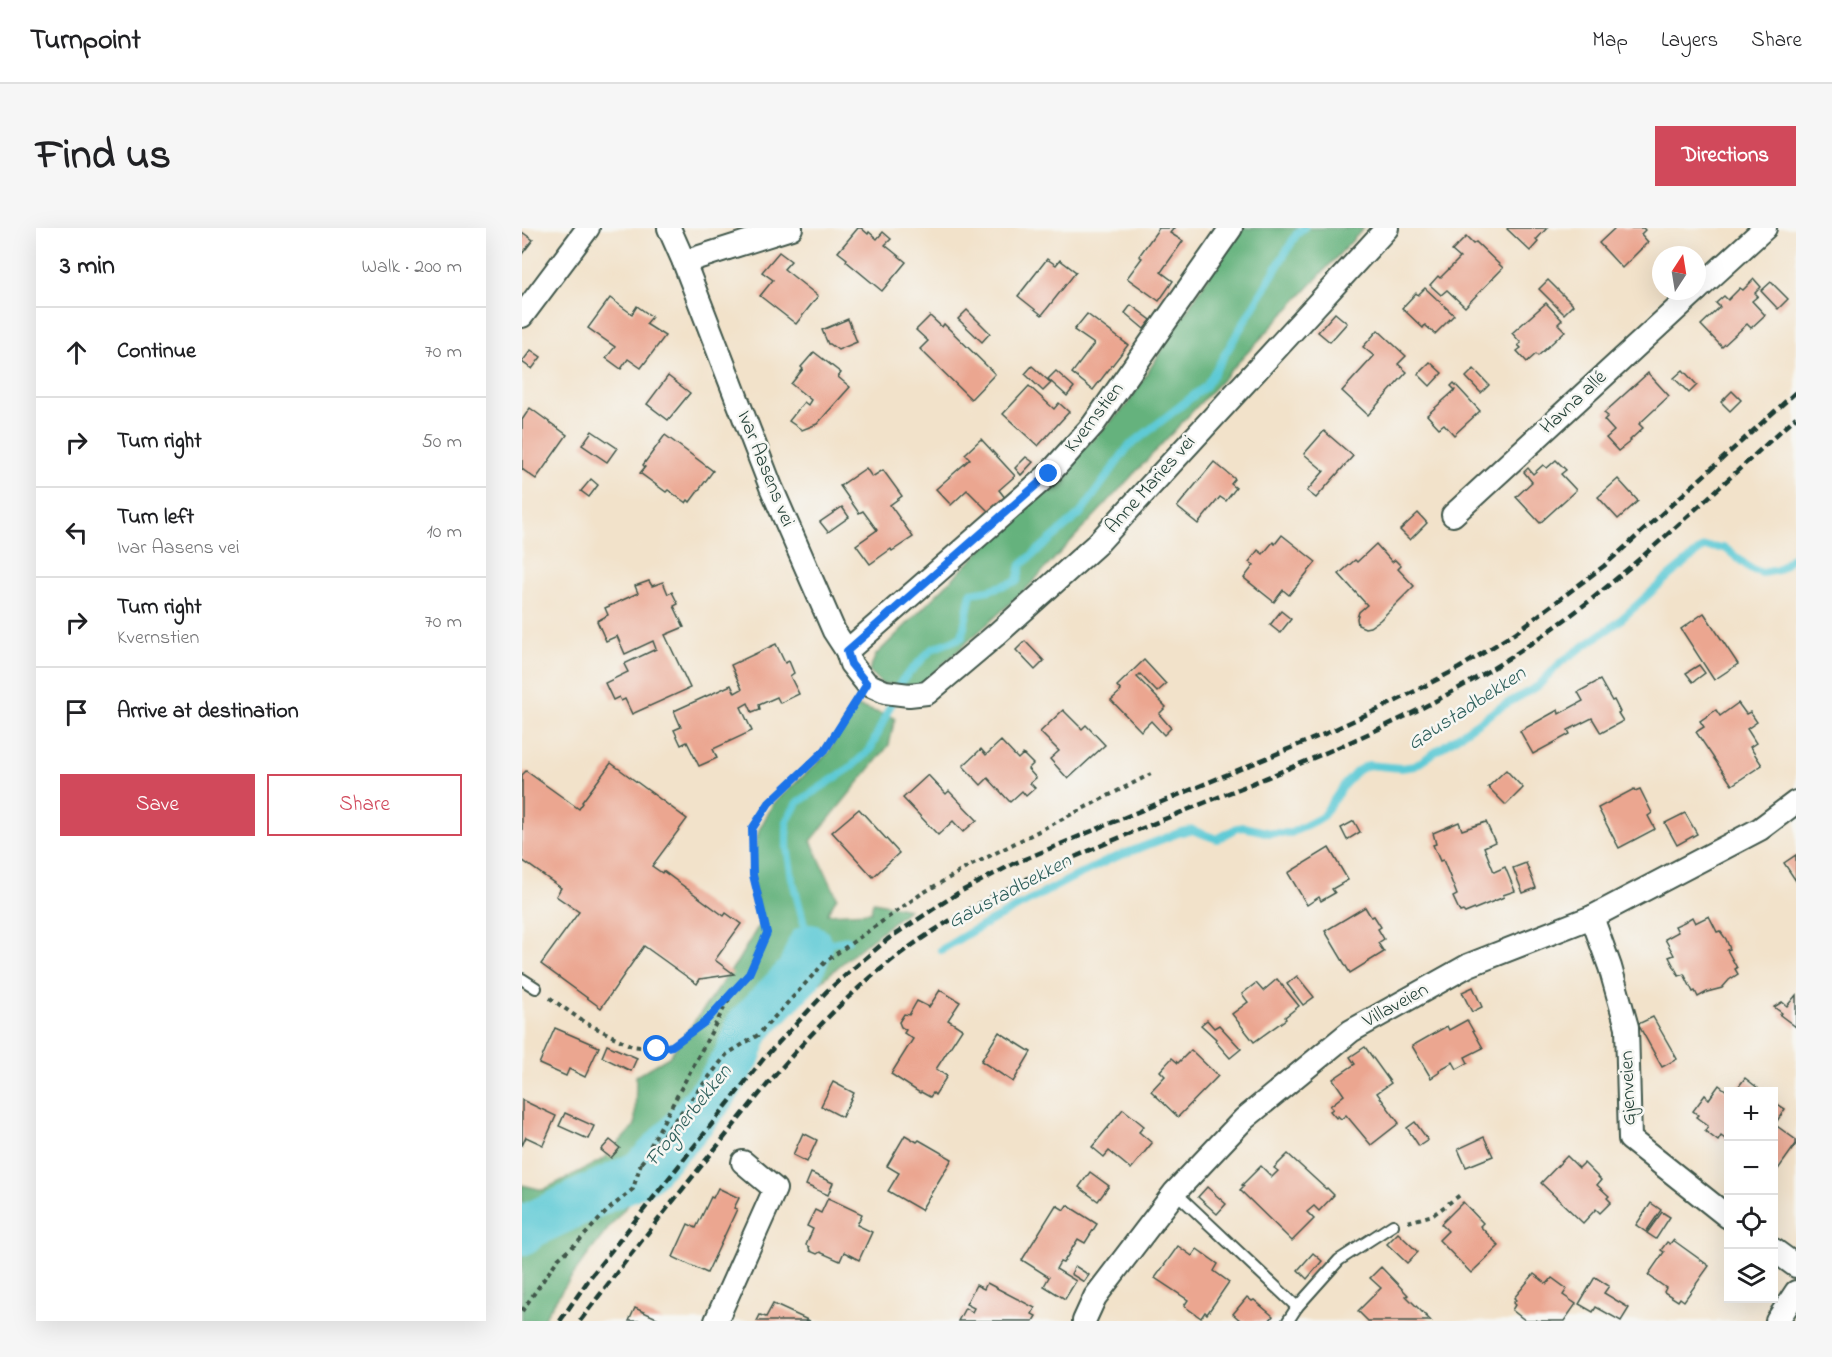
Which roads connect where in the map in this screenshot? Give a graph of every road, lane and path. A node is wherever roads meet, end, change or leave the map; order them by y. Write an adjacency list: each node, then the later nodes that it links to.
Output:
1 (588, 228): 10 (street)
2 (669, 228): 7 (street, Ivar Aasens vei)
3 (791, 228): 7 (street)
4 (1231, 228): 12 (street, Kvernstien)
5 (1387, 228): 13 (street, Anne Maries vei)
6 (1765, 228): 8 (street, Havna allé)
7 (684, 262): 12 (street, Ivar Aasens vei)
8 (1706, 283)
9 (1687, 300): 11 (street, Havna allé)
10 (522, 316)
11 (1453, 515)
12 (847, 651): 13 (street, Ivar Aasens vei)
13 (876, 688): 19 (path)
14 (1151, 774): 21 (path)
15 (1796, 802): 16 (street, Villaveien)
16 (1592, 917): 22 (street, Villaveien); 24 (street, Gjenveien)
17 (522, 979): 18 (lane)
18 (536, 988): 19 (path)
19 (734, 991): 21 (path)
20 (743, 1162): 31 (street)
21 (641, 1163): 30 (path)
22 (1175, 1192): 29 (lane); 32 (street, Villaveien)
23 (1460, 1195): 25 (path)
24 (1724, 1214)
25 (1393, 1225): 29 (lane)
26 (1778, 1253): 27 (street)
27 (1796, 1266)
28 (1796, 1292): 34 (street)
29 (1297, 1307): 33 (lane)
30 (522, 1311)
31 (716, 1321)
32 (1084, 1321)
33 (1288, 1321)
34 (1777, 1321)

